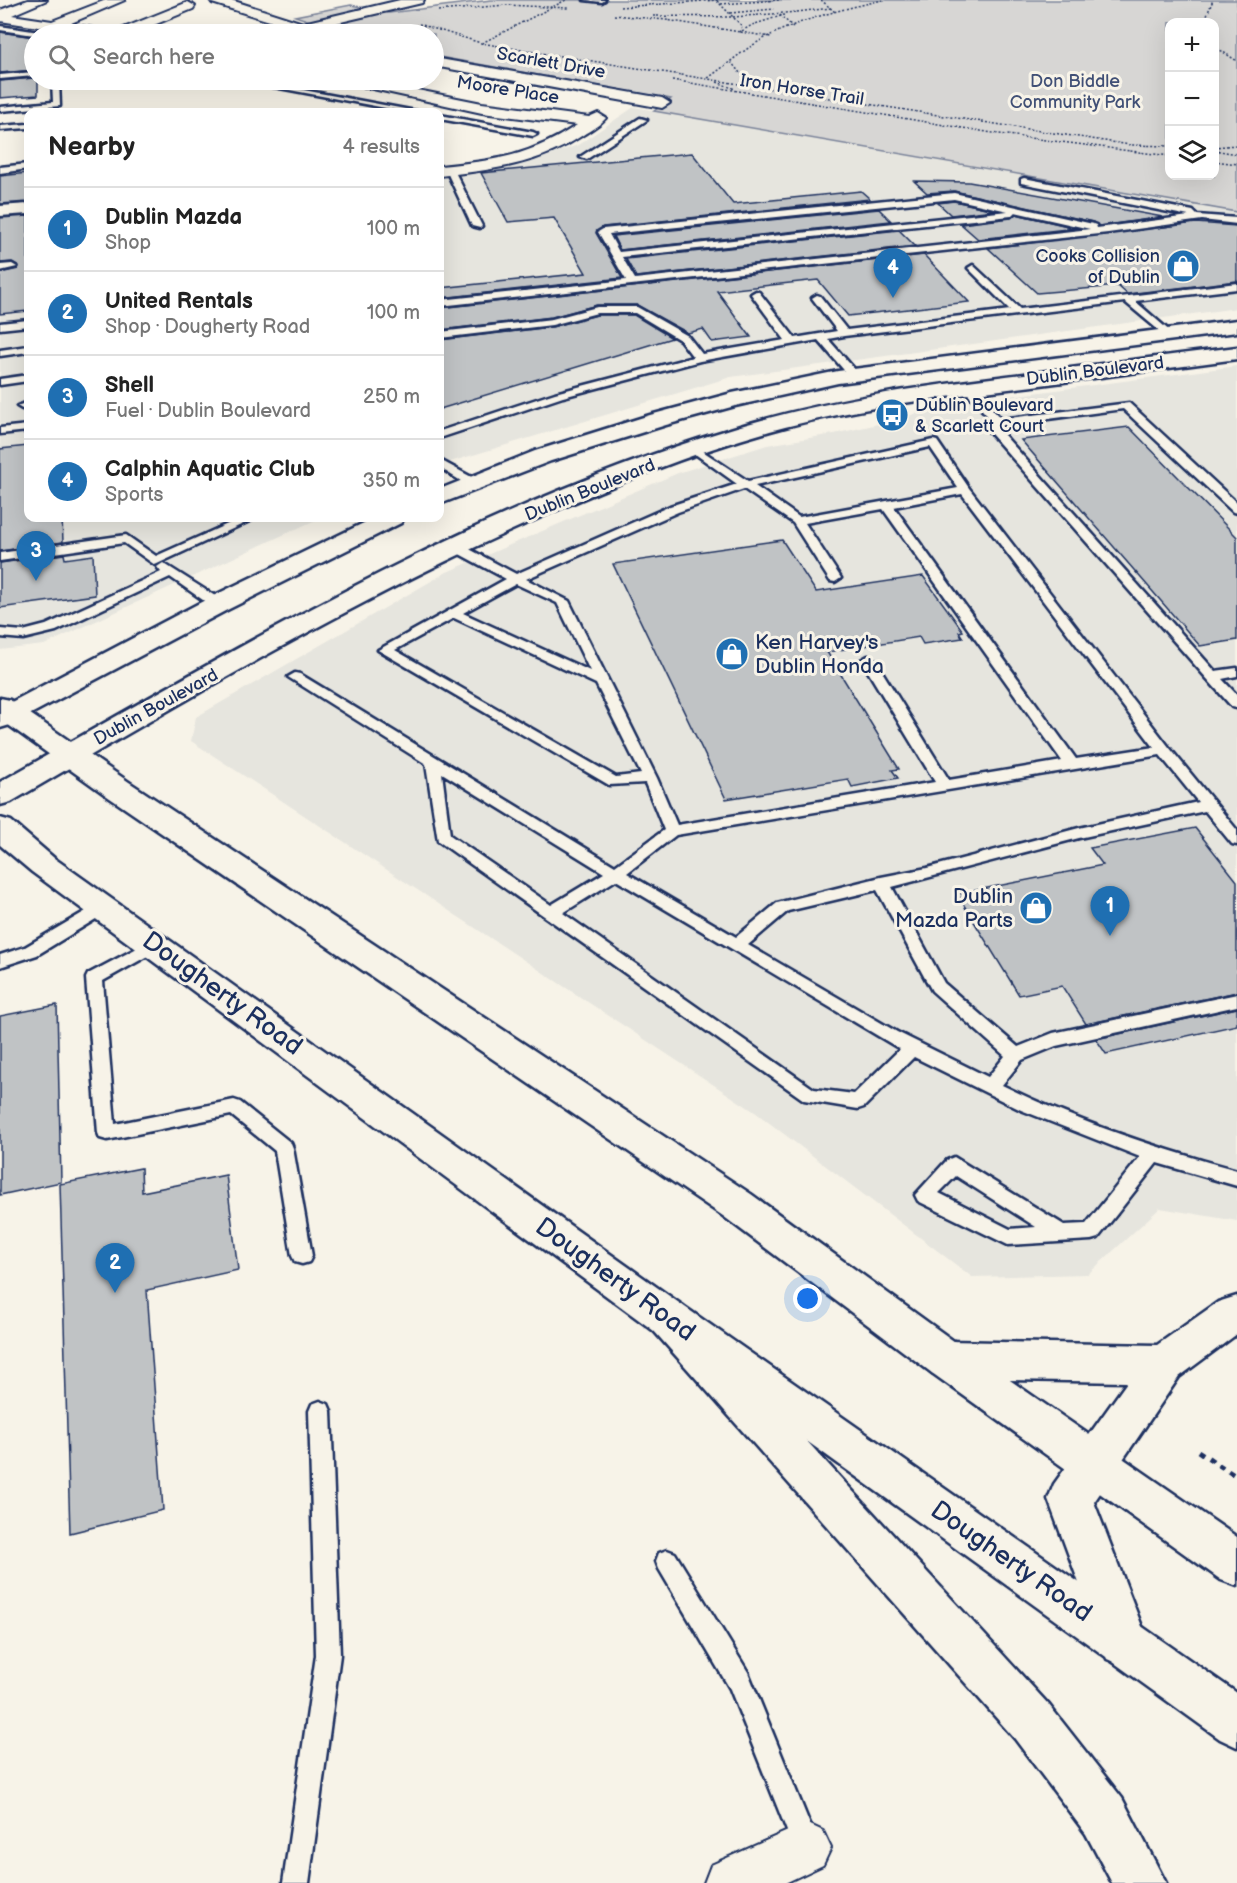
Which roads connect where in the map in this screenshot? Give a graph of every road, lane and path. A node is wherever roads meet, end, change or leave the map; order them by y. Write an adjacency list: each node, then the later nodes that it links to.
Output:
1 (40, 0): 29 (street)
2 (118, 0): 35 (street)
3 (217, 0): 37 (street)
4 (417, 0): 38 (street)
5 (567, 0): 18 (path)
6 (587, 0): 7 (lane)
7 (602, 0)
8 (718, 0): 16 (path); 19 (path)
9 (779, 0): 14 (path)
10 (821, 0): 22 (path)
11 (865, 0): 15 (path)
12 (883, 0): 15 (path)
13 (1213, 0): 32 (path)
14 (764, 1): 16 (path); 23 (path)
15 (869, 3): 25 (path)
16 (721, 4): 26 (path)
17 (188, 6): 36 (street)
18 (555, 6): 20 (path); 24 (path); 47 (path)
19 (624, 7): 21 (path); 30 (path)
20 (569, 8)
21 (618, 8)
22 (831, 8): 25 (path); 28 (path)
23 (774, 9): 26 (path); 28 (path)
24 (438, 11)
25 (836, 12): 40 (path)
26 (729, 13): 31 (path)
27 (607, 14): 30 (path)
28 (780, 15): 31 (path); 40 (path); 44 (path)
29 (0, 16): 34 (street)
30 (631, 16): 31 (path); 44 (path)
31 (733, 17): 44 (path)
32 (1206, 18)
33 (410, 20): 39 (path)
34 (38, 24)
35 (59, 24)
36 (145, 24)
37 (291, 24)
38 (313, 24)
39 (420, 24)
40 (793, 27): 45 (path)
41 (0, 28): 42 (lane)
42 (24, 32)
43 (444, 32): 47 (path)
44 (740, 32): 45 (path)
45 (771, 37): 51 (path)
46 (460, 41): 48 (path)
47 (481, 43): 48 (path); 57 (path)
48 (478, 45): 53 (path)
49 (1219, 49): 50 (path)
50 (1237, 61)
51 (731, 62): 57 (path); 59 (path)
52 (444, 64): 64 (street, Scarlett Drive)
53 (644, 74)
54 (24, 75): 55 (lane)
55 (0, 77)
56 (665, 78): 58 (path, Iron Horse Trail)
57 (708, 79): 58 (path); 59 (path); 63 (path)
58 (686, 82): 63 (path, Iron Horse Trail)
59 (769, 88): 75 (path)
60 (56, 90): 67 (lane)
61 (290, 90): 66 (lane)
62 (397, 90): 70 (street, Moore Place)
63 (744, 92): 79 (path, Iron Horse Trail)
64 (630, 97): 65 (street, Scarlett Drive); 70 (street)
65 (662, 103)
66 (379, 108)
67 (0, 109)
68 (444, 118): 73 (lane)
69 (643, 120): 80 (lane)
70 (590, 122): 85 (street)
71 (24, 126): 72 (lane)
72 (0, 128)
73 (533, 134)
74 (1237, 145): 76 (path)
75 (1165, 146)
76 (1219, 147)
77 (1219, 149): 78 (path)
78 (1237, 154)
79 (1165, 155)
80 (584, 157)
81 (1219, 162): 82 (path)
82 (1237, 164)
83 (24, 167): 84 (lane)
84 (0, 170)
85 (444, 170)
86 (444, 173): 93 (lane)
87 (1024, 181): 91 (lane)
88 (24, 209): 89 (street)
89 (0, 211)
90 (1024, 211): 94 (lane); 95 (lane); 95 (lane)
91 (1202, 217): 92 (lane); 94 (lane)
92 (1237, 221)
93 (477, 226)
94 (1108, 230): 99 (lane)
95 (616, 255): 99 (lane)
96 (12, 267): 97 (lane)
97 (0, 268)
98 (973, 268): 105 (lane)
99 (632, 282): 104 (lane)
100 (1237, 286): 103 (lane)
101 (756, 294): 113 (lane)
102 (818, 298): 109 (lane)
103 (1127, 299): 105 (lane); 111 (lane)
104 (444, 303)
105 (1017, 312): 109 (lane)
106 (24, 323): 107 (lane)
107 (0, 326)
108 (1237, 327): 111 (main road, Dublin Boulevard)
109 (844, 333): 112 (lane)
110 (444, 335): 117 (lane)
111 (1168, 335): 118 (main road, Dublin Boulevard)
112 (821, 337): 113 (lane); 118 (lane)
113 (792, 342): 117 (lane)
114 (24, 350): 115 (lane)
115 (0, 353)
116 (1237, 353): 121 (main road, Dublin Boulevard)
117 (699, 358): 126 (lane)
118 (853, 374): 125 (main road); 129 (main road, Dublin Boulevard)
119 (24, 379): 120 (lane)
120 (0, 382)
121 (967, 387): 122 (lane); 125 (main road, Dublin Boulevard)
122 (999, 423): 134 (lane); 150 (lane)
123 (24, 428): 124 (lane)
124 (0, 431)
125 (743, 432): 127 (main road, Dublin Boulevard)
126 (444, 434)
127 (695, 449): 130 (lane); 138 (main road, Dublin Boulevard)
128 (444, 465): 129 (lane)
129 (473, 483): 132 (main road, Dublin Boulevard)
130 (745, 485): 131 (lane); 135 (lane); 143 (lane)
131 (966, 490): 133 (lane); 154 (lane)
132 (444, 495)
133 (886, 504): 135 (lane); 157 (lane)
134 (1237, 509)
135 (797, 521): 142 (lane)
136 (241, 522): 140 (lane)
137 (384, 522): 144 (main road)
138 (456, 547): 143 (lane); 155 (main road, Dublin Boulevard)
139 (0, 556): 140 (lane)
140 (155, 561): 141 (lane)
141 (171, 572): 144 (lane); 146 (lane)
142 (835, 578)
143 (516, 579): 145 (lane); 151 (lane)
144 (218, 604): 153 (main road)
145 (453, 613): 151 (lane); 158 (lane)
146 (0, 633)
147 (868, 660): 159 (lane)
148 (1237, 672): 150 (lane)
149 (295, 676): 156 (lane)
150 (1212, 676): 152 (lane)
151 (603, 682): 158 (lane)
152 (1237, 704)
153 (4, 713): 155 (main road)
154 (1164, 750): 157 (lane); 161 (lane)
155 (70, 755): 160 (main road, Dublin Boulevard); 182 (main road)
156 (433, 760): 165 (lane); 168 (lane)
157 (1072, 764): 159 (lane)
158 (650, 778): 163 (lane)
159 (945, 786): 163 (lane)
160 (0, 795)
161 (1209, 805): 164 (lane); 166 (lane)
162 (0, 828): 167 (main road, Dougherty Road)
163 (672, 831): 165 (lane)
164 (1237, 840)
165 (616, 873): 168 (lane); 170 (lane)
166 (881, 882): 170 (lane); 174 (lane)
167 (103, 907): 169 (main road, Dougherty Road); 171 (lane)
168 (551, 913): 173 (lane)
169 (154, 945): 179 (lane); 181 (main road, Dougherty Road)
170 (736, 946): 173 (lane)
171 (0, 961)
172 (1237, 1000): 174 (lane)
173 (912, 1048): 175 (lane)
174 (1016, 1055): 175 (lane)
175 (990, 1087): 176 (lane)
176 (1153, 1154): 177 (lane); 178 (lane)
177 (1237, 1178)
178 (1062, 1234): 178 (lane)
179 (302, 1256)
180 (1237, 1314): 183 (main road)
181 (668, 1318): 190 (main road, Dougherty Road); 195 (main road)
182 (947, 1360): 183 (main road); 186 (main road)
183 (1164, 1364): 186 (main road)
184 (320, 1410): 193 (lane)
185 (1198, 1451): 187 (path)
186 (1095, 1464): 189 (main road); 190 (main road)
187 (1237, 1477)
188 (667, 1561): 192 (lane)
189 (1237, 1564)
190 (1124, 1642): 191 (main road, Dougherty Road)
191 (1237, 1722)
192 (806, 1848): 194 (street)
193 (296, 1883)
194 (729, 1883)
195 (1140, 1883)

